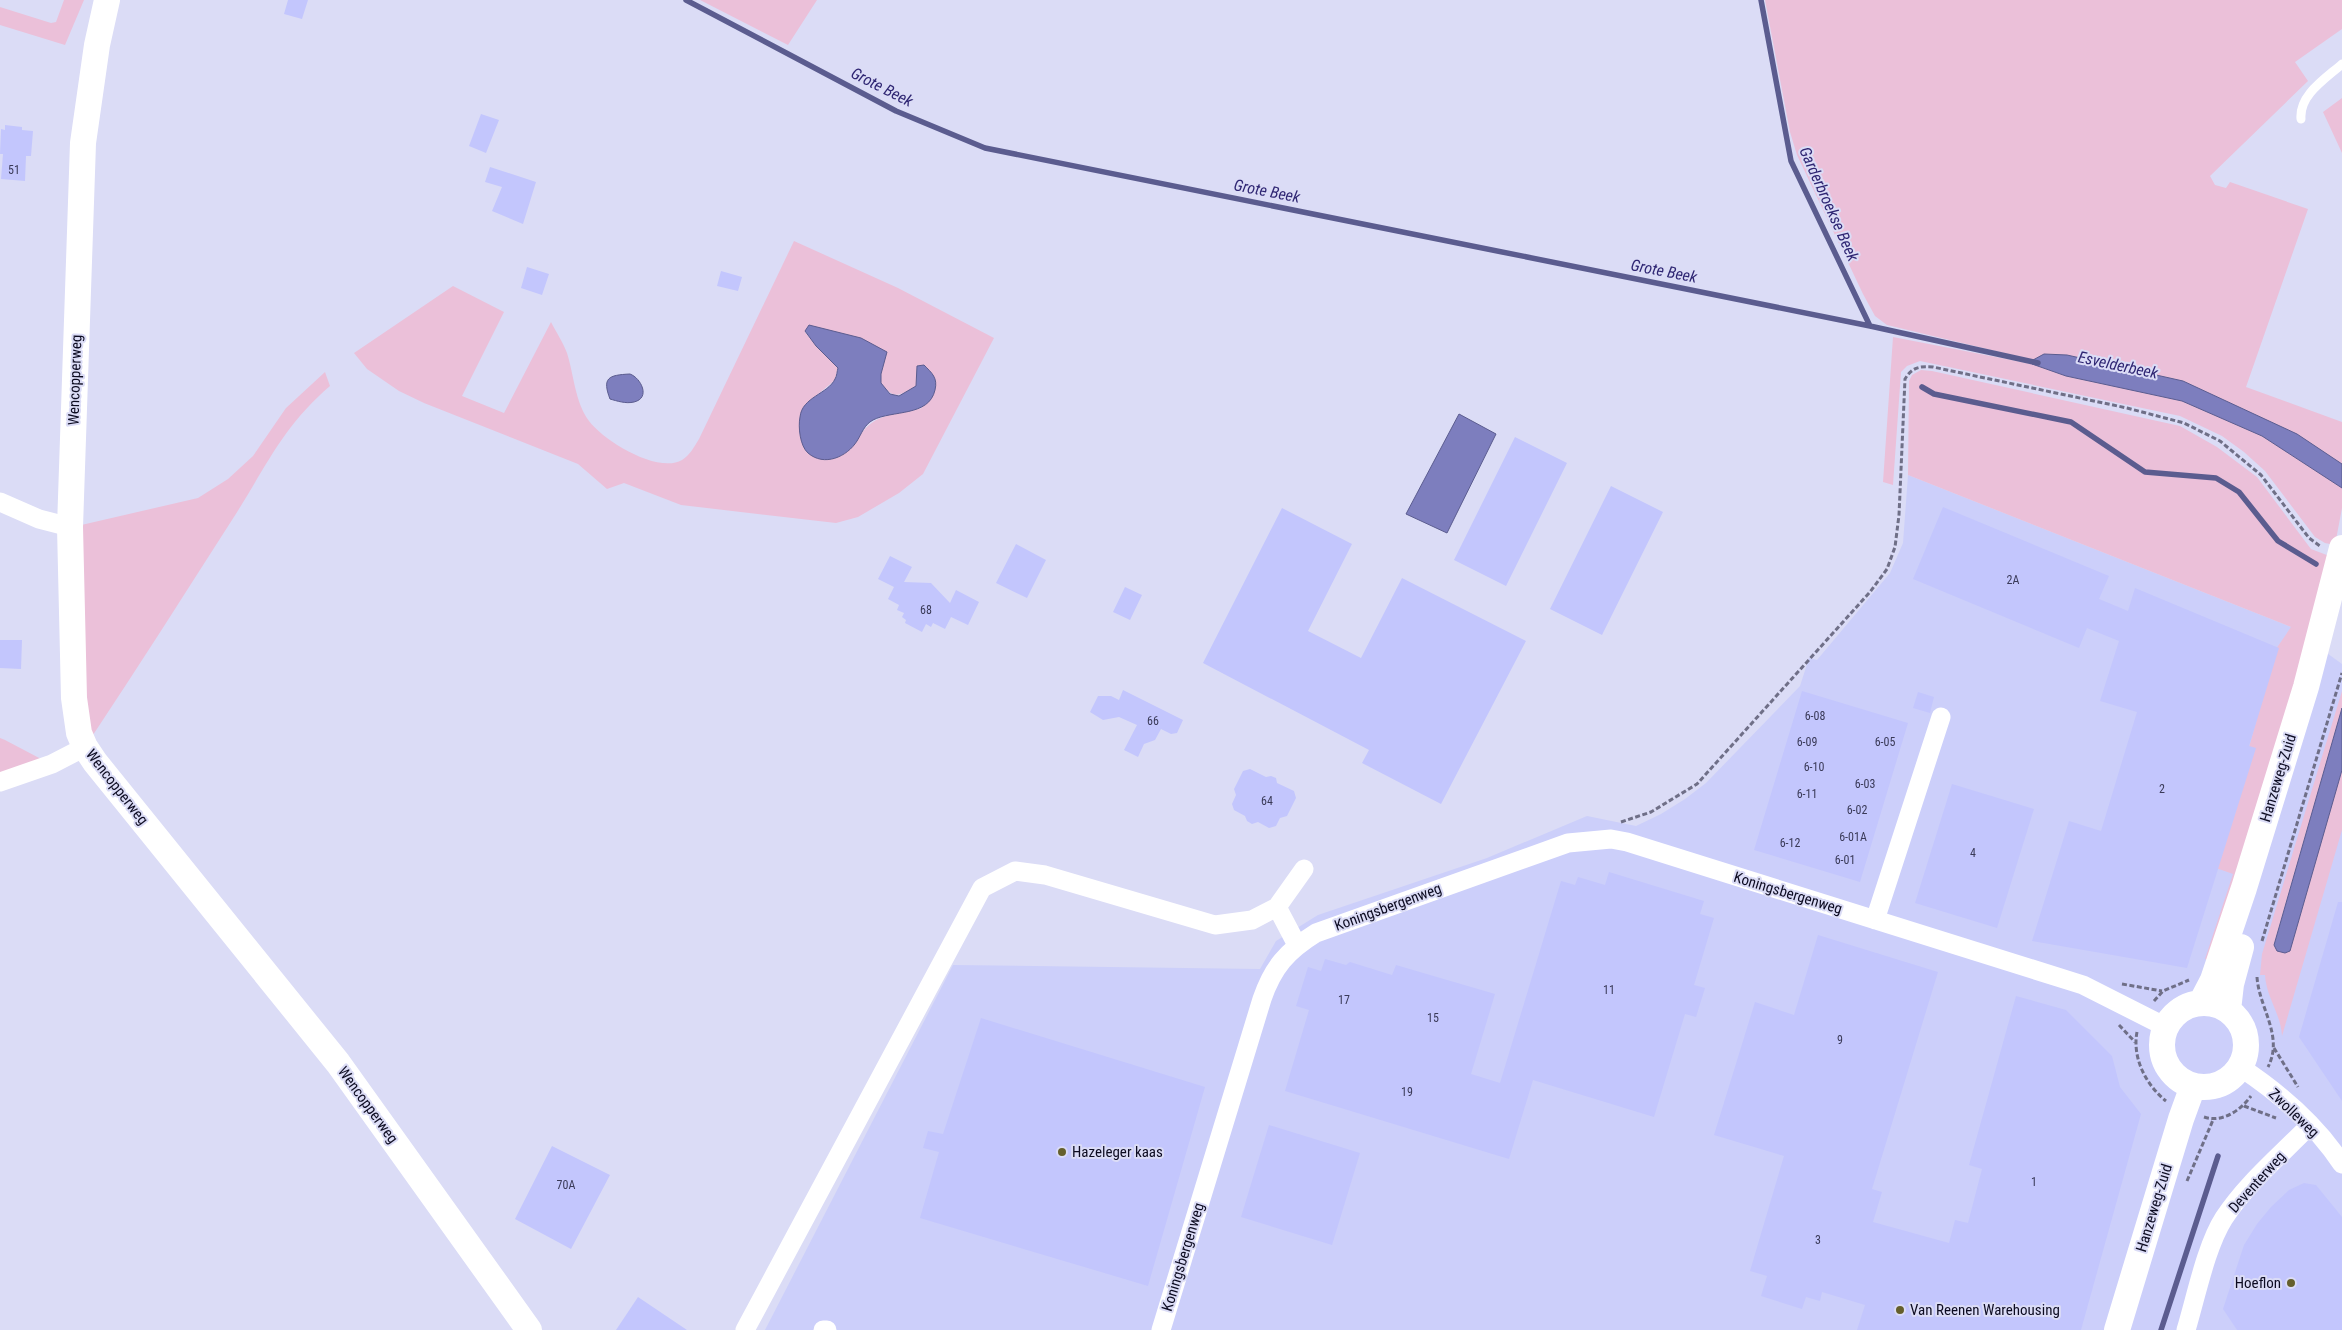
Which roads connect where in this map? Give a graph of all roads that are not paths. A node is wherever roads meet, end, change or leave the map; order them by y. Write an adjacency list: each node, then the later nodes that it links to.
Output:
1 (108, 0): 5 (street, Wencopperweg)
2 (2342, 64): 3 (lane)
3 (2301, 119)
4 (0, 502): 5 (street)
5 (70, 527): 9 (street, Wencopperweg)
6 (2341, 551): 15 (street, Hanzeweg-Zuid)
7 (2342, 606): 16 (street, Hanzeweg-Zuid)
8 (1941, 718): 13 (street)
9 (85, 747): 10 (street); 22 (street, Wencopperweg)
10 (0, 782)
11 (1304, 869): 12 (street)
12 (1277, 906): 14 (street); 23 (street)
13 (1875, 920): 14 (street, Koningsbergenweg); 17 (street, Koningsbergenweg)
14 (1297, 945): 26 (street, Koningsbergenweg)
15 (2201, 1003): 16 (street); 17 (street)
16 (2228, 1010): 18 (street)
17 (2166, 1027): 19 (street)
18 (2240, 1067): 19 (street); 20 (street, Zwolleweg)
19 (2193, 1086): 27 (street, Hanzeweg-Zuid)
20 (2310, 1125): 21 (street, Zwolleweg); 28 (street, Deventerweg)
21 (2342, 1164)
22 (529, 1330)
23 (745, 1330)
24 (823, 1330): 25 (street)
25 (827, 1330)
26 (1160, 1330)
27 (2117, 1330)
28 (2186, 1330)

